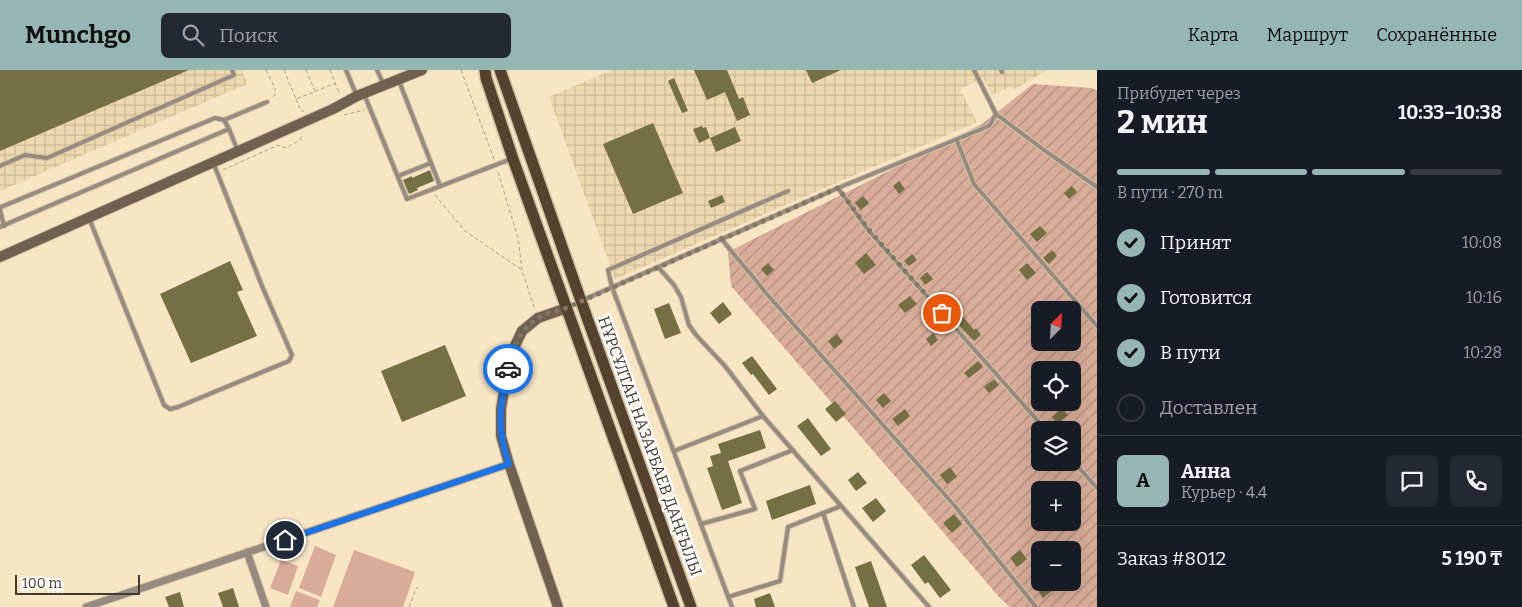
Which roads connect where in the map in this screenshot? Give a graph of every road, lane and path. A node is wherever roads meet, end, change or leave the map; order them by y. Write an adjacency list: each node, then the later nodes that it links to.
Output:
1 (232, 70): 32 (lane)
2 (266, 70): 18 (path)
3 (284, 70): 17 (path)
4 (306, 70): 15 (path)
5 (330, 70): 15 (path)
6 (346, 70): 16 (lane)
7 (377, 70): 14 (lane)
8 (422, 70): 13 (street)
9 (461, 70): 31 (path)
10 (485, 70): 28 (main road, НҰРСҰЛТАН НАЗАРБАЕВ ДАҢҒЫЛЫ)
11 (500, 70): 48 (main road, НҰРСҰЛТАН НАЗАРБАЕВ ДАҢҒЫЛЫ)
12 (974, 70): 22 (lane)
13 (398, 79): 14 (street); 30 (lane)
14 (384, 85): 16 (street)
15 (316, 91): 17 (path)
16 (361, 95): 19 (lane); 27 (street)
17 (296, 100): 20 (path)
18 (267, 102): 23 (lane)
19 (370, 108): 21 (path); 34 (lane)
20 (311, 111)
21 (345, 114)
22 (996, 114): 26 (lane); 36 (lane)
23 (224, 120): 24 (lane); 40 (lane)
24 (229, 129): 27 (lane); 42 (lane)
25 (303, 132): 33 (path)
26 (957, 141): 37 (lane); 51 (lane)
27 (238, 151): 29 (street)
28 (513, 159): 31 (lane); 49 (main road, НҰРСҰЛТАН НАЗАРБАЕВ ДАҢҒЫЛЫ)
29 (213, 162): 33 (lane); 41 (street)
30 (431, 163): 34 (lane); 35 (lane)
31 (496, 165): 35 (lane); 46 (path)
32 (0, 166)
33 (218, 173): 41 (lane)
34 (398, 176): 38 (lane)
35 (440, 186): 38 (lane)
36 (1097, 187)
37 (838, 188): 43 (lane); 53 (lane)
38 (431, 190): 46 (path)
39 (788, 191): 47 (lane)
40 (0, 210): 42 (lane)
41 (88, 218): 44 (street)
42 (2, 227)
43 (721, 238): 45 (lane); 75 (lane)
44 (0, 257)
45 (658, 267): 47 (lane); 52 (lane)
46 (522, 270): 50 (path)
47 (612, 287): 48 (lane); 54 (lane)
48 (581, 301): 49 (main road); 71 (main road, НҰРСҰЛТАН НАЗАРБАЕВ ДАҢҒЫЛЫ)
49 (566, 308): 50 (street); 70 (main road, НҰРСҰЛТАН НАЗАРБАЕВ ДАҢҒЫЛЫ)
50 (538, 318): 56 (street)
51 (1097, 326)
52 (762, 416): 54 (lane); 55 (lane)
53 (1038, 421)
54 (674, 450): 61 (lane)
55 (793, 450): 59 (lane); 61 (lane)
56 (509, 464): 62 (street); 69 (street)
57 (1081, 470): 58 (lane)
58 (1097, 488)
59 (841, 506): 60 (lane); 74 (lane)
60 (823, 513): 64 (lane); 73 (lane)
61 (702, 524): 64 (lane)
62 (247, 552): 65 (street); 67 (street)
63 (416, 587): 68 (path)
64 (728, 596): 72 (lane)
65 (102, 604): 66 (street)
66 (86, 607)
67 (266, 607)
68 (410, 607)
69 (558, 607)
70 (674, 607)
71 (691, 607)
72 (732, 607)
73 (854, 607)
74 (929, 607)
75 (1036, 607)

